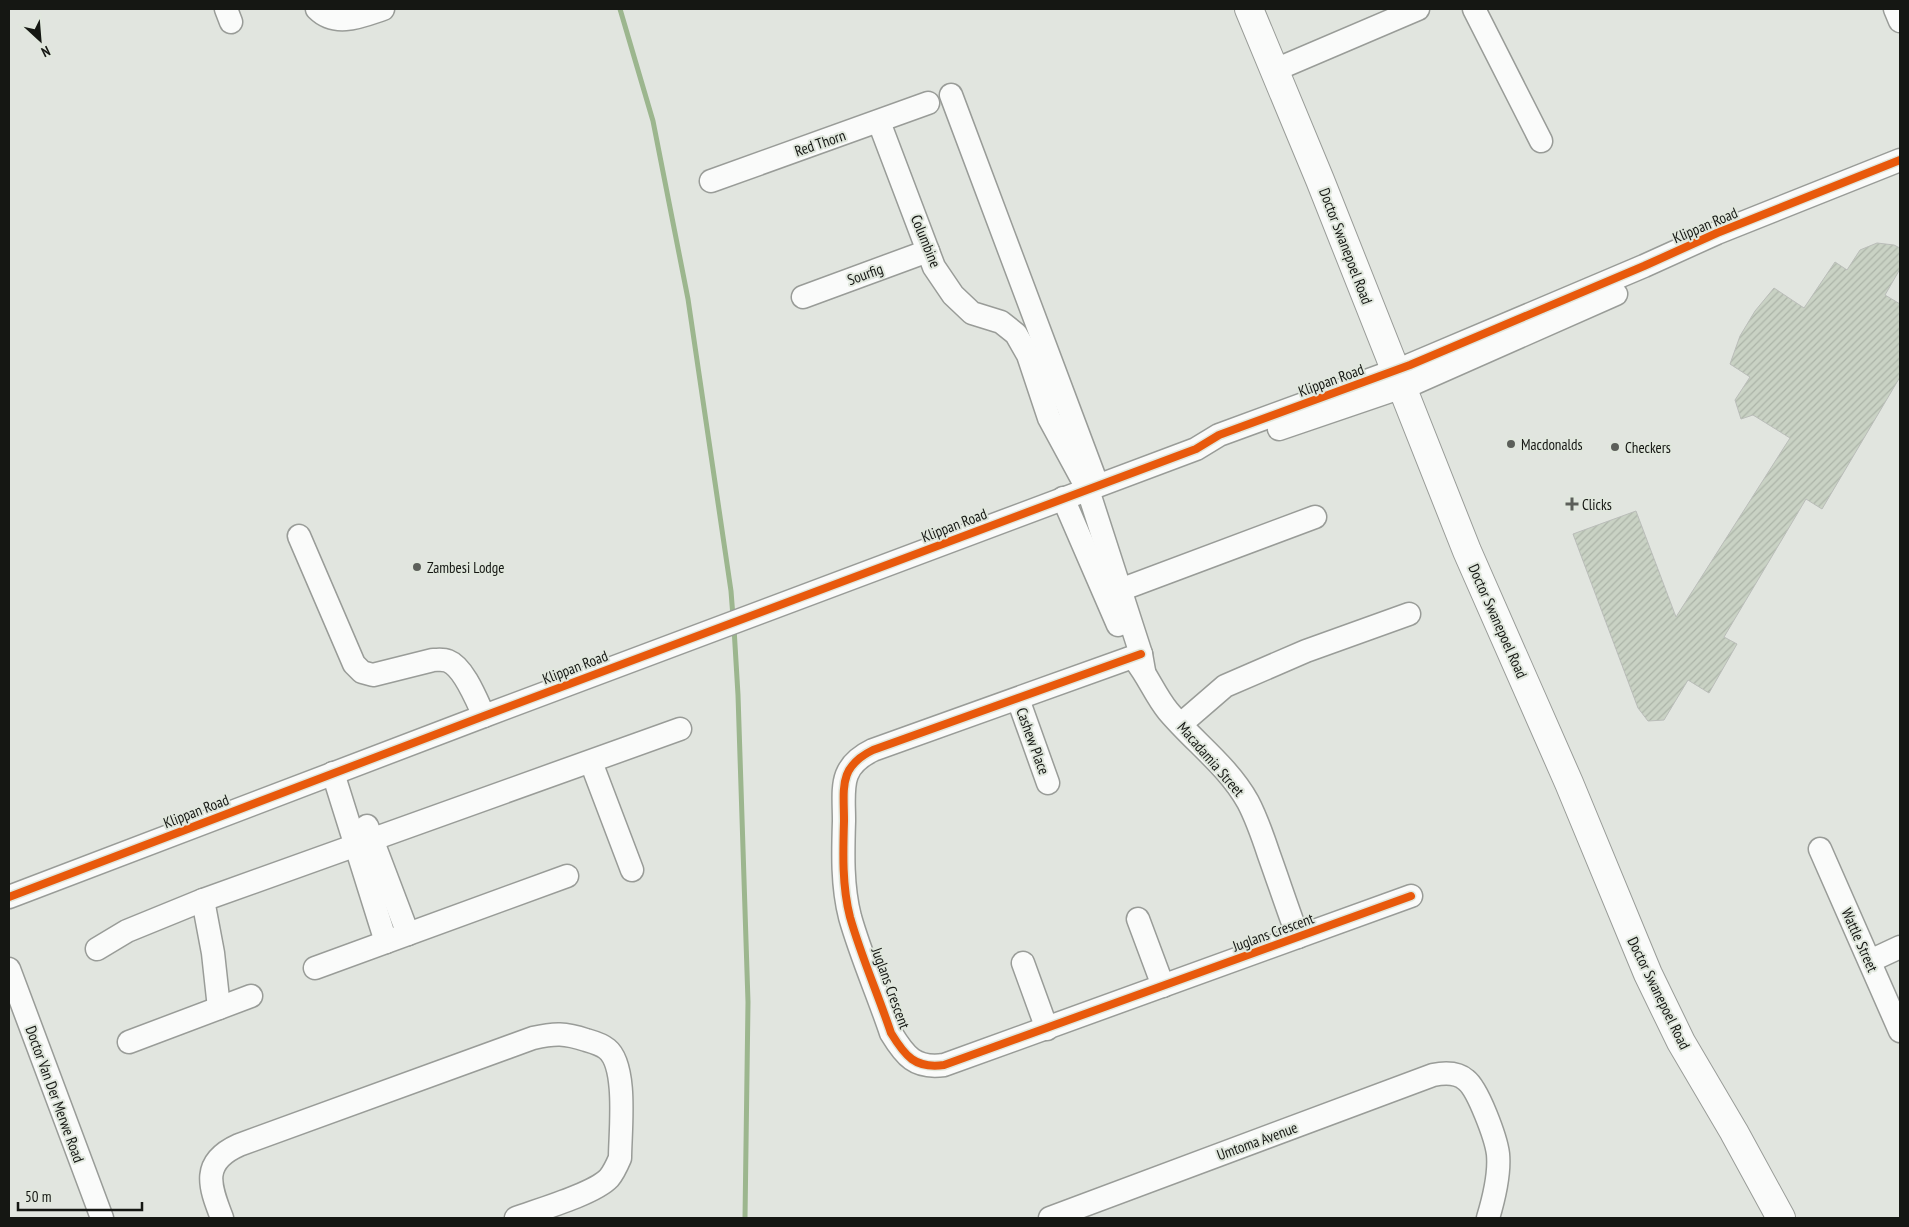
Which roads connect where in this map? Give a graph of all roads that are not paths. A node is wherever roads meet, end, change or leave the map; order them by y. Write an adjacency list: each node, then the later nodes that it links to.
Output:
1 (317, 9): 2 (street)
2 (384, 9)
3 (1249, 9): 9 (main road, Doctor Swanepoel Road)
4 (1261, 9): 9 (main road, Doctor Swanepoel Road)
5 (1418, 9): 9 (street)
6 (1474, 9): 13 (street)
7 (1895, 9): 8 (street)
8 (1900, 21)
9 (1280, 68): 20 (main road, Doctor Swanepoel Road)
10 (951, 95): 21 (street)
11 (928, 103): 12 (street, Red Thorn)
12 (879, 122): 16 (street, Red Thorn); 18 (street, Columbine)
13 (1541, 141)
14 (1900, 160): 17 (street, Klippan Road)
15 (1900, 174): 17 (street, Klippan Road)
16 (711, 181)
17 (1719, 241): 20 (street, Klippan Road)
18 (928, 251): 19 (street, Sourfig); 21 (street, Columbine)
19 (803, 297)
20 (1406, 376): 21 (street, Klippan Road); 63 (main road, Doctor Swanepoel Road); 64 (main road, Doctor Swanepoel Road)
21 (1093, 488): 22 (street, Klippan Road); 25 (street, Macadamia Street)
22 (1063, 498): 27 (street, Macadamia Street); 29 (street, Klippan Road)
23 (1315, 517): 25 (street)
24 (299, 536): 29 (street)
25 (1120, 590): 27 (street, Macadamia Street)
26 (1409, 614): 30 (street)
27 (1139, 661): 28 (street, Juglans Crescent); 30 (street, Macadamia Street)
28 (1018, 699): 34 (street, Cashew Place); 55 (street, Juglans Crescent)
29 (484, 716): 33 (street, Klippan Road)
30 (1181, 724): 44 (street, Macadamia Street)
31 (680, 729): 32 (street)
32 (591, 762): 35 (street); 37 (street)
33 (340, 771): 35 (street); 40 (street, Klippan Road)
34 (1048, 783)
35 (364, 841): 41 (street); 43 (street); 45 (street)
36 (1820, 849): 48 (street, Wattle Street)
37 (632, 870)
38 (567, 876): 43 (street)
39 (1411, 896): 44 (street, Juglans Crescent)
40 (9, 897)
41 (203, 900): 47 (street); 54 (street)
42 (1138, 919): 52 (street)
43 (408, 934): 45 (street)
44 (1298, 937): 52 (street, Juglans Crescent)
45 (386, 942): 50 (street)
46 (1900, 948): 48 (street)
47 (97, 949)
48 (1870, 962): 56 (street, Wattle Street)
49 (1023, 963): 55 (street)
50 (315, 968)
51 (9, 969): 58 (street, Doctor Van Der Merwe Road)
52 (1163, 986): 55 (street, Juglans Crescent)
53 (251, 996): 54 (street)
54 (219, 1008): 57 (street)
55 (1047, 1029)
56 (1900, 1031)
57 (129, 1042)
58 (102, 1218)
59 (222, 1218): 60 (street)
60 (516, 1218)
61 (1050, 1218): 62 (street, Umtoma Avenue)
62 (1488, 1218)
63 (1781, 1218)
64 (1788, 1218)

